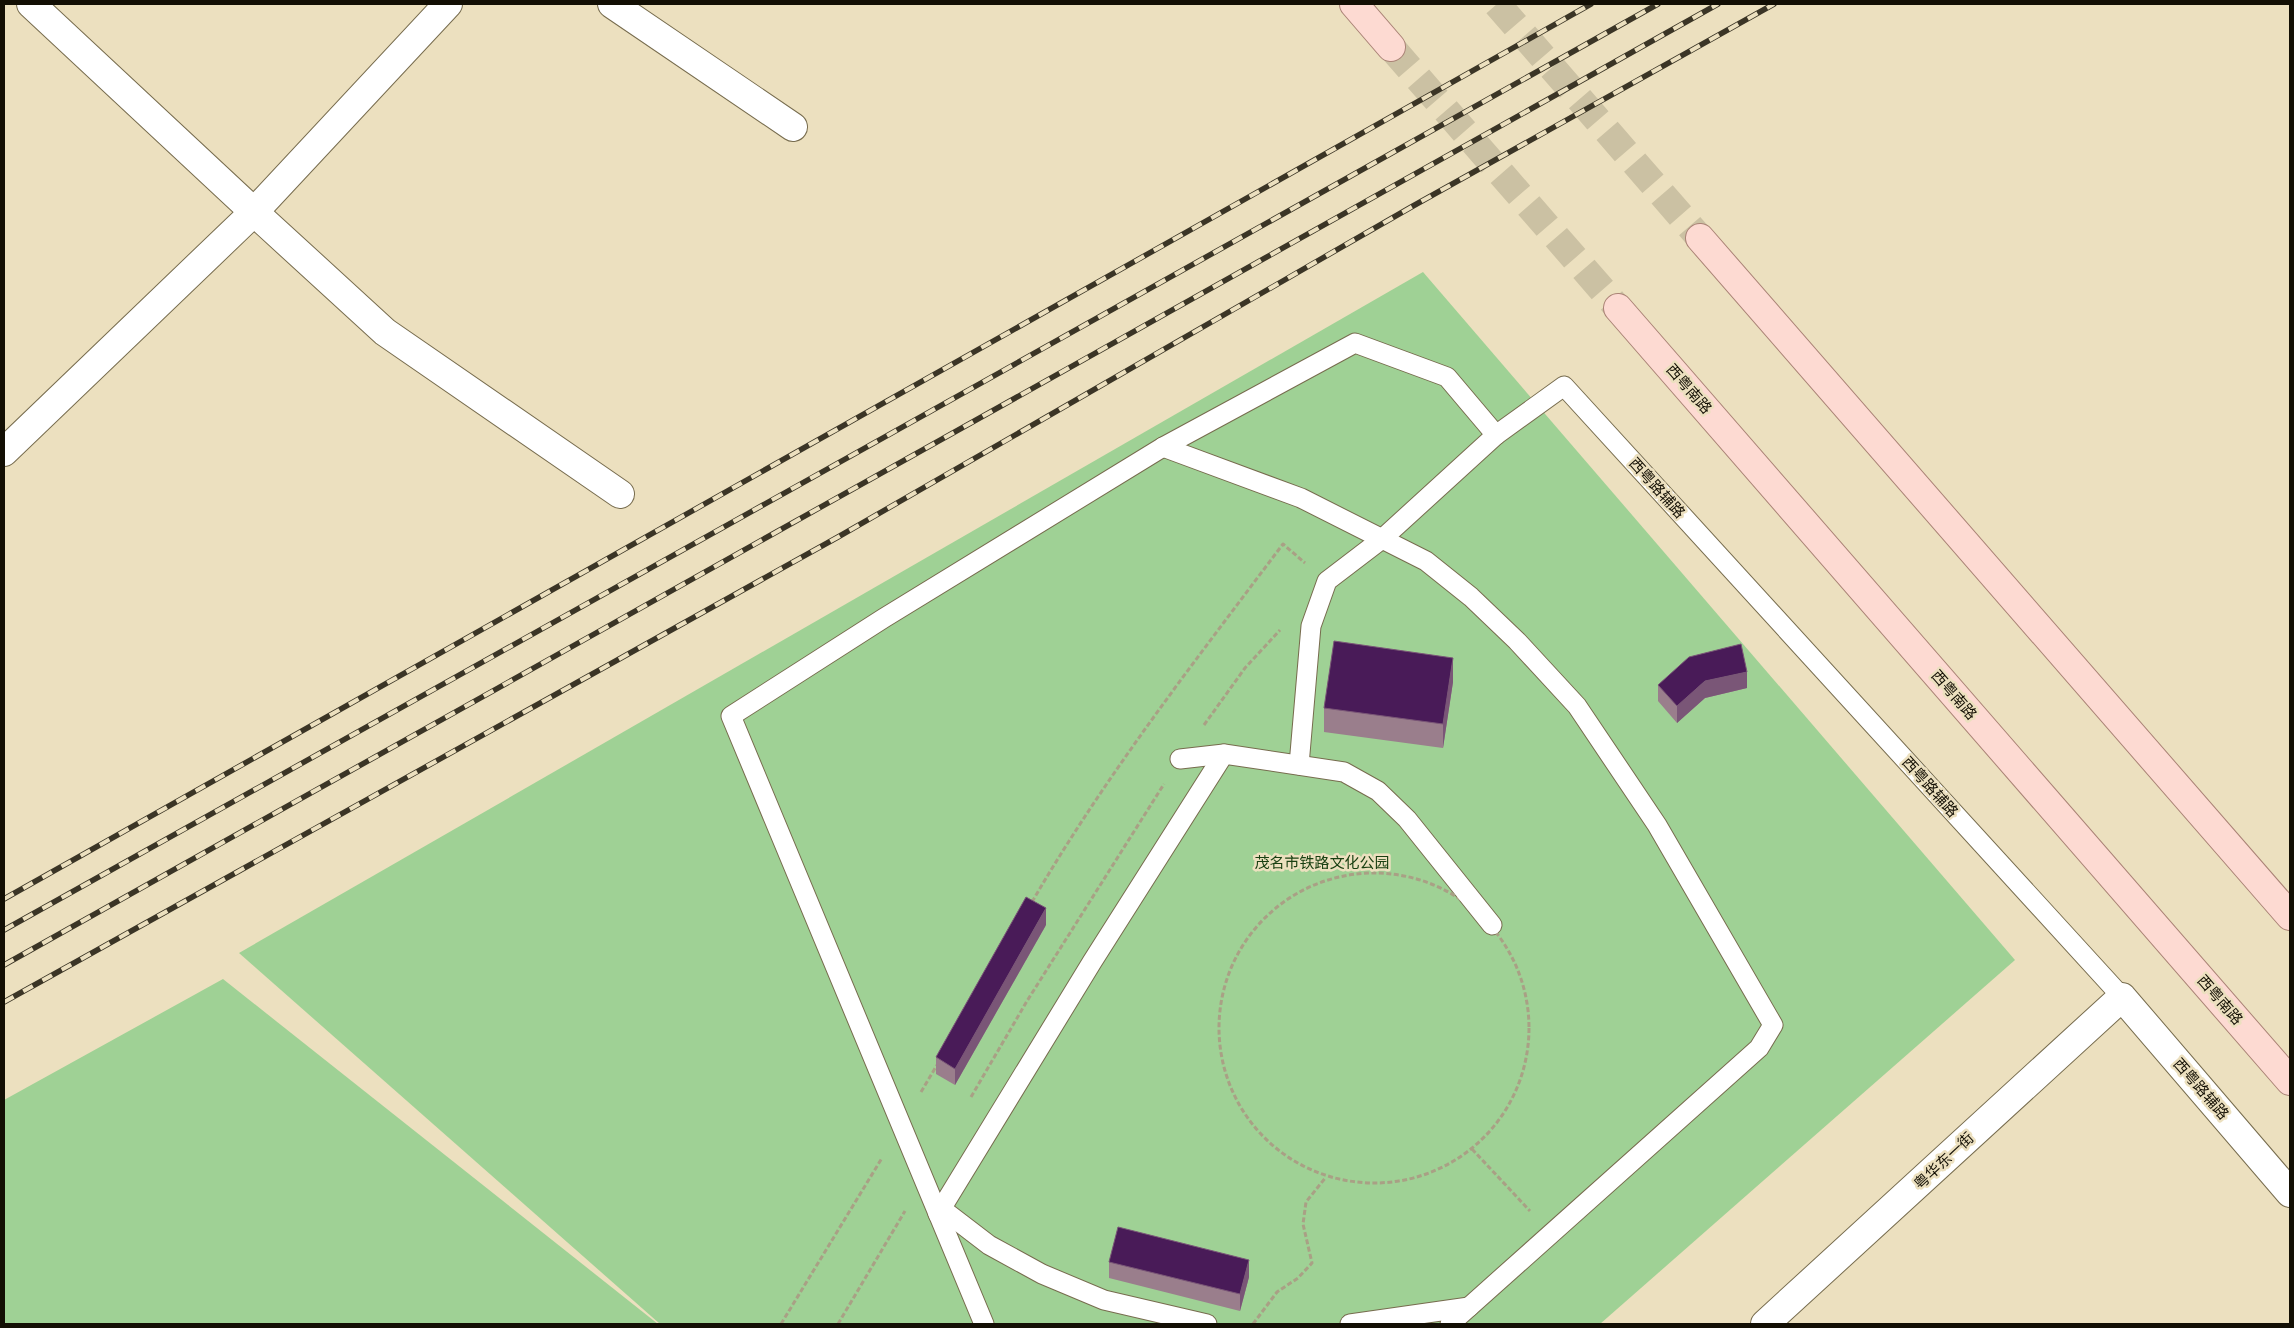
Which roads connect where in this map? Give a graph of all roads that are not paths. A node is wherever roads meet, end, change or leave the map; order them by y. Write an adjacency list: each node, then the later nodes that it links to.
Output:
1 (31, 4): 7 (street)
2 (448, 4): 7 (street)
3 (612, 4): 6 (street)
4 (1354, 4): 5 (main road)
5 (1391, 47)
6 (793, 127)
7 (254, 212): 12 (street); 13 (street)
8 (1700, 238): 18 (main road)
9 (1618, 308): 21 (main road, 西粤南路)
10 (1496, 435): 11 (lane); 14 (lane); 20 (lane, 西粤路辅路)
11 (1163, 448): 14 (lane); 23 (lane)
12 (4, 452)
13 (620, 494)
14 (1382, 539): 17 (lane); 24 (lane)
15 (1224, 754): 16 (lane); 17 (lane); 23 (lane)
16 (1180, 759)
17 (1299, 765): 19 (lane)
18 (2290, 916)
19 (1492, 925)
20 (2122, 997): 22 (street, 西粤路辅路); 29 (street, 粤华东一街)
21 (2290, 1081)
22 (2290, 1193)
23 (940, 1211): 25 (lane); 26 (lane)
24 (1469, 1307): 27 (lane); 28 (lane)
25 (984, 1324)
26 (1207, 1324)
27 (1350, 1324)
28 (1450, 1324)
29 (1765, 1324)

